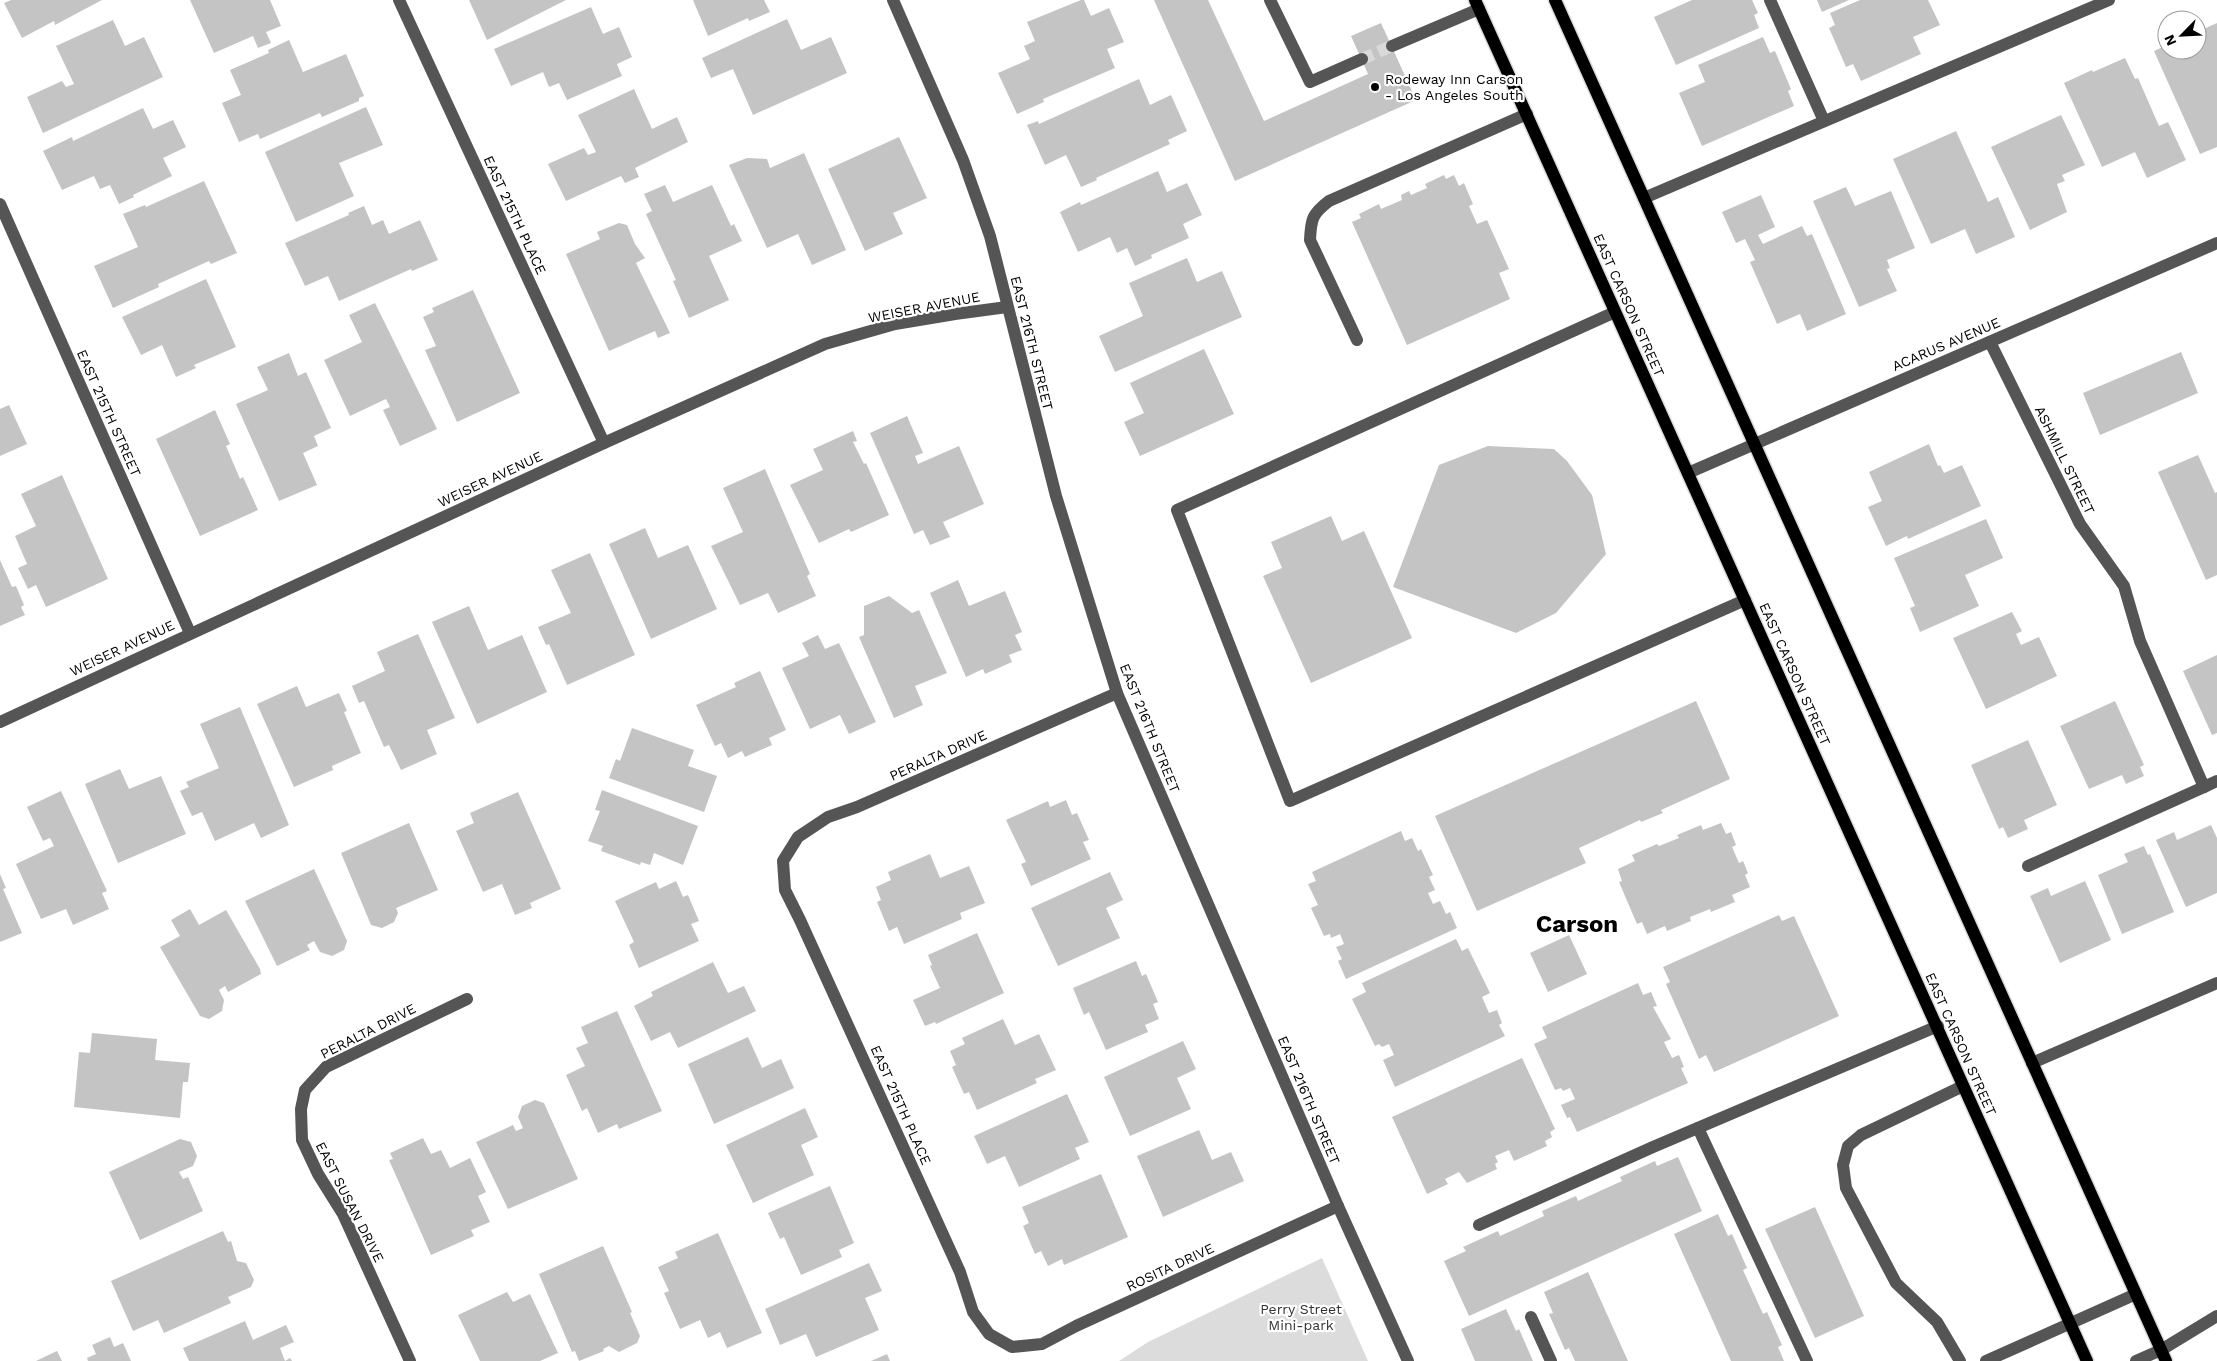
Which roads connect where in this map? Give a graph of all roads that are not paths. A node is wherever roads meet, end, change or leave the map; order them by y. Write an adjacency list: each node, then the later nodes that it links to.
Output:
1 (399, 0): 19 (street, EAST 215TH PLACE)
2 (893, 0): 15 (street, EAST 216TH STREET)
3 (1270, 0): 9 (street)
4 (1555, 0): 12 (main road)
5 (1770, 0): 11 (street)
6 (2109, 0): 11 (street)
7 (1477, 4): 8 (street); 10 (main road, EAST CARSON STREET)
8 (1392, 46)
9 (1362, 59)
10 (1527, 114): 16 (main road, EAST CARSON STREET); 17 (street)
11 (1824, 121): 12 (street)
12 (1644, 198): 20 (main road)
13 (0, 204): 23 (street, EAST 215TH STREET)
14 (2217, 243): 18 (street, ACARUS AVENUE)
15 (1007, 308): 19 (street, WEISER AVENUE); 24 (street, EAST 216TH STREET)
16 (1615, 312): 21 (main road, EAST CARSON STREET); 22 (street)
17 (1357, 340)
18 (1990, 342): 20 (street, ACARUS AVENUE); 27 (street, ASHMILL STREET)
19 (604, 443): 23 (street, WEISER AVENUE)
20 (1754, 444): 21 (street, ACARUS AVENUE); 33 (main road)
21 (1688, 473): 22 (main road, EAST CARSON STREET)
22 (1745, 600): 32 (main road, EAST CARSON STREET)
23 (190, 634): 25 (street, WEISER AVENUE)
24 (1117, 693): 28 (street, PERALTA DRIVE); 37 (street, EAST 216TH STREET)
25 (0, 722)
26 (2217, 781): 27 (street)
27 (2204, 787): 29 (street)
28 (783, 861): 43 (street, EAST 215TH PLACE)
29 (2028, 866)
30 (2217, 983): 33 (street)
31 (467, 999): 35 (street, PERALTA DRIVE)
32 (1938, 1026): 34 (main road, EAST CARSON STREET); 36 (street)
33 (2032, 1062): 39 (main road)
34 (1963, 1086): 42 (main road, EAST CARSON STREET); 49 (street)
35 (301, 1108): 45 (street, EAST SUSAN DRIVE)
36 (1698, 1128): 38 (street); 48 (street)
37 (1338, 1206): 43 (street, ROSITA DRIVE); 46 (street, EAST 216TH STREET)
38 (1478, 1225)
39 (2136, 1294): 42 (street); 44 (main road)
40 (2217, 1316): 44 (street)
41 (1531, 1317): 47 (street)
42 (2070, 1323): 50 (street); 51 (main road, EAST CARSON STREET)
43 (1012, 1347)
44 (2163, 1355): 52 (street)
45 (410, 1361)
46 (1408, 1361)
47 (1551, 1361)
48 (1807, 1361)
49 (1960, 1361)
50 (1986, 1361)
51 (2087, 1361)
52 (2136, 1361)

